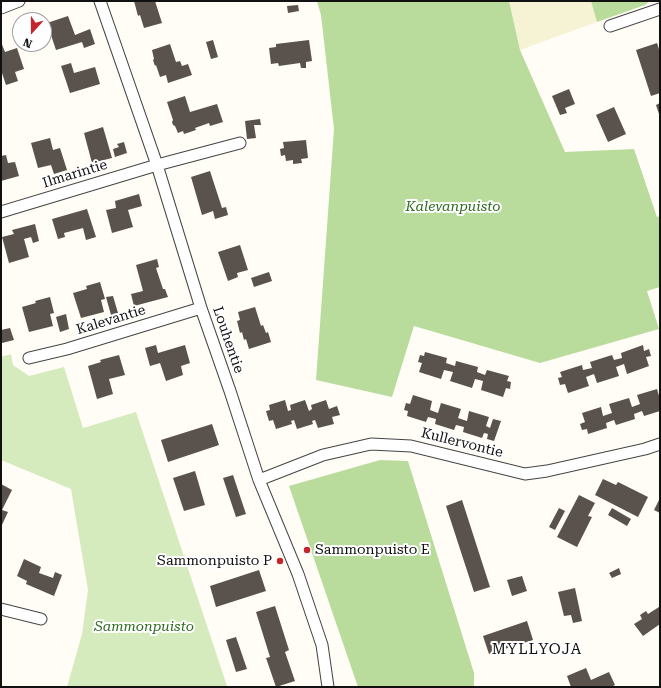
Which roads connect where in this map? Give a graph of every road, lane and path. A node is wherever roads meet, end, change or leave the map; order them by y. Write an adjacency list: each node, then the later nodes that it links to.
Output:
1 (100, 1): 5 (street, Louhentie)
2 (660, 9): 3 (street)
3 (610, 26)
4 (240, 143): 5 (street, Ilmarintie)
5 (157, 165): 6 (street, Ilmarintie); 7 (street, Louhentie)
6 (1, 212)
7 (201, 308): 8 (street, Kalevantie); 10 (street, Louhentie)
8 (29, 358)
9 (660, 444): 10 (street, Kullervontie)
10 (259, 480): 13 (street, Louhentie)
11 (1, 610): 12 (street)
12 (40, 619)
13 (328, 687)

